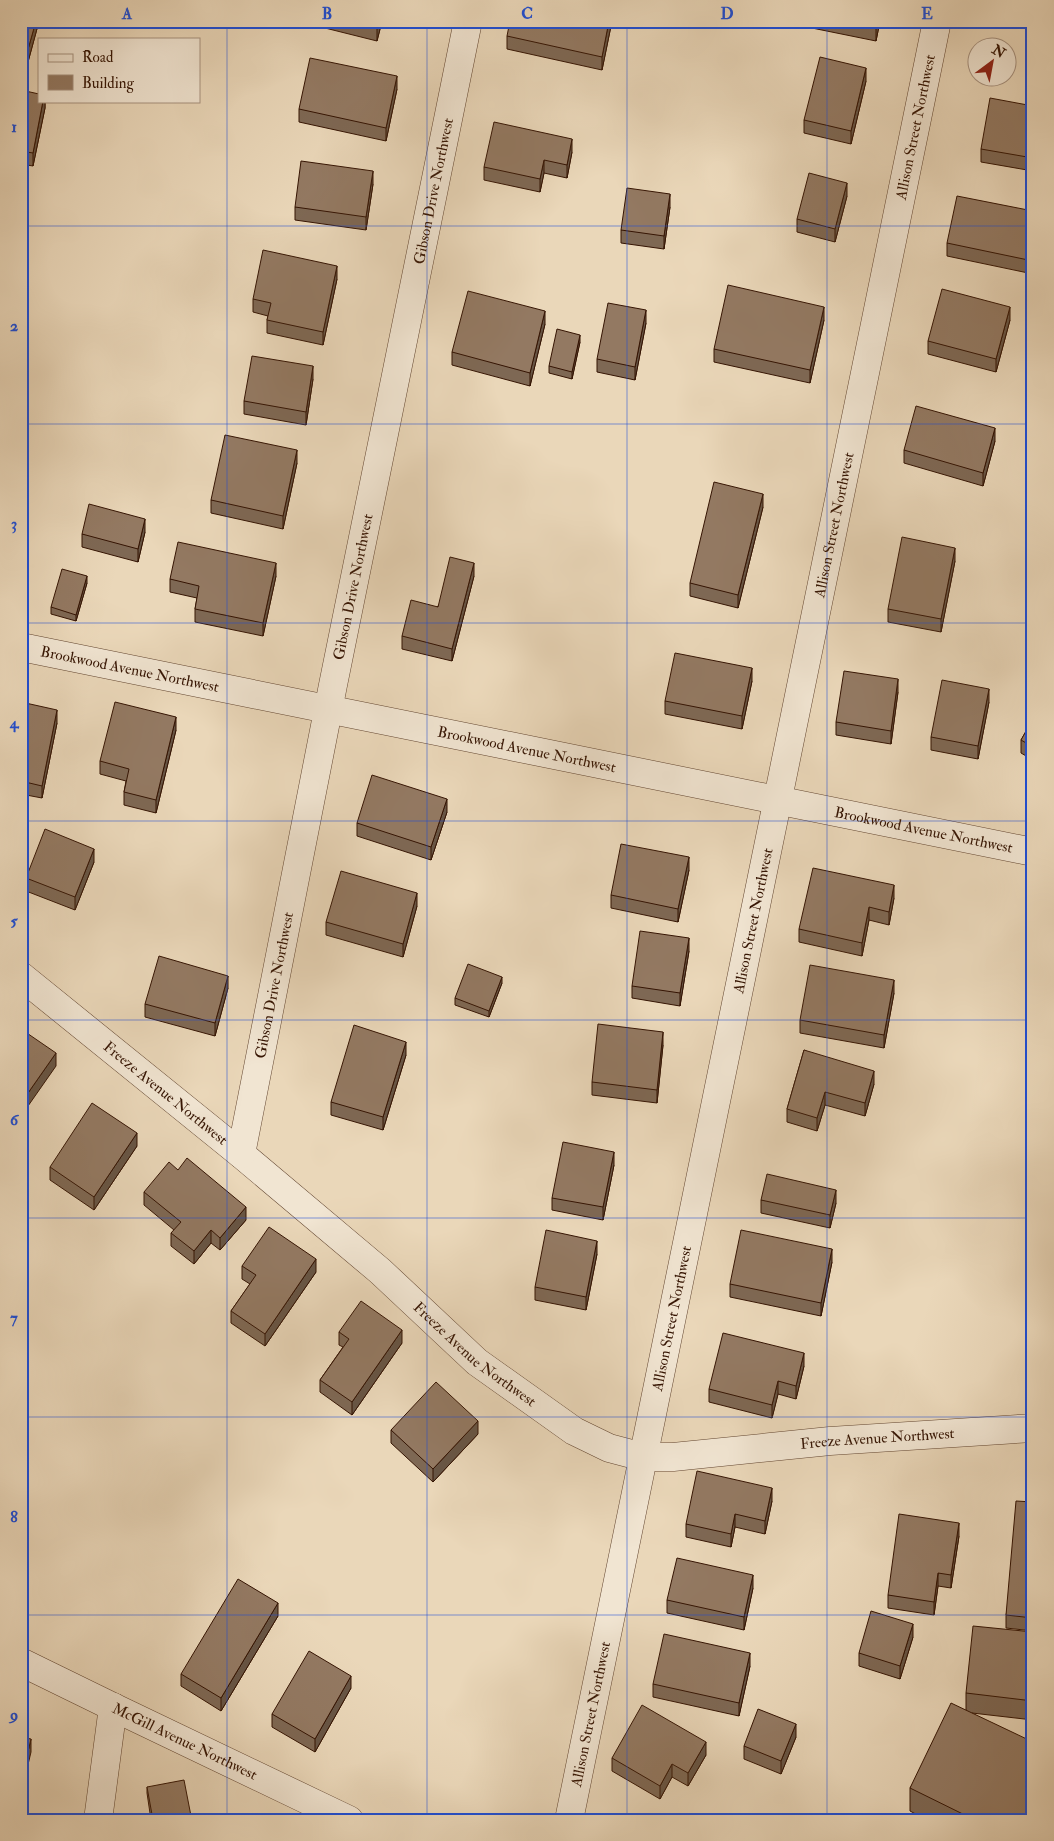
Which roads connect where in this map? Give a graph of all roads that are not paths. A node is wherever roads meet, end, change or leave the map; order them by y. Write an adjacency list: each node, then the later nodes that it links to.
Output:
1 (468, 21): 4 (street, Gibson Drive Northwest)
2 (937, 21): 5 (street, Allison Street Northwest)
3 (21, 647): 4 (street, Brookwood Avenue Northwest)
4 (328, 709): 5 (street, Brookwood Avenue Northwest); 8 (street, Gibson Drive Northwest)
5 (777, 800): 6 (street, Brookwood Avenue Northwest); 10 (street, Allison Street Northwest)
6 (1033, 852)
7 (21, 976): 8 (street, Freeze Avenue Northwest)
8 (241, 1154): 10 (street, Freeze Avenue Northwest)
9 (1033, 1428): 10 (street, Freeze Avenue Northwest)
10 (642, 1457): 15 (street, Allison Street Northwest)
11 (21, 1662): 12 (street, McGill Avenue Northwest)
12 (113, 1708): 13 (street); 14 (street, McGill Avenue Northwest)
13 (98, 1820)
14 (349, 1820)
15 (569, 1820)

